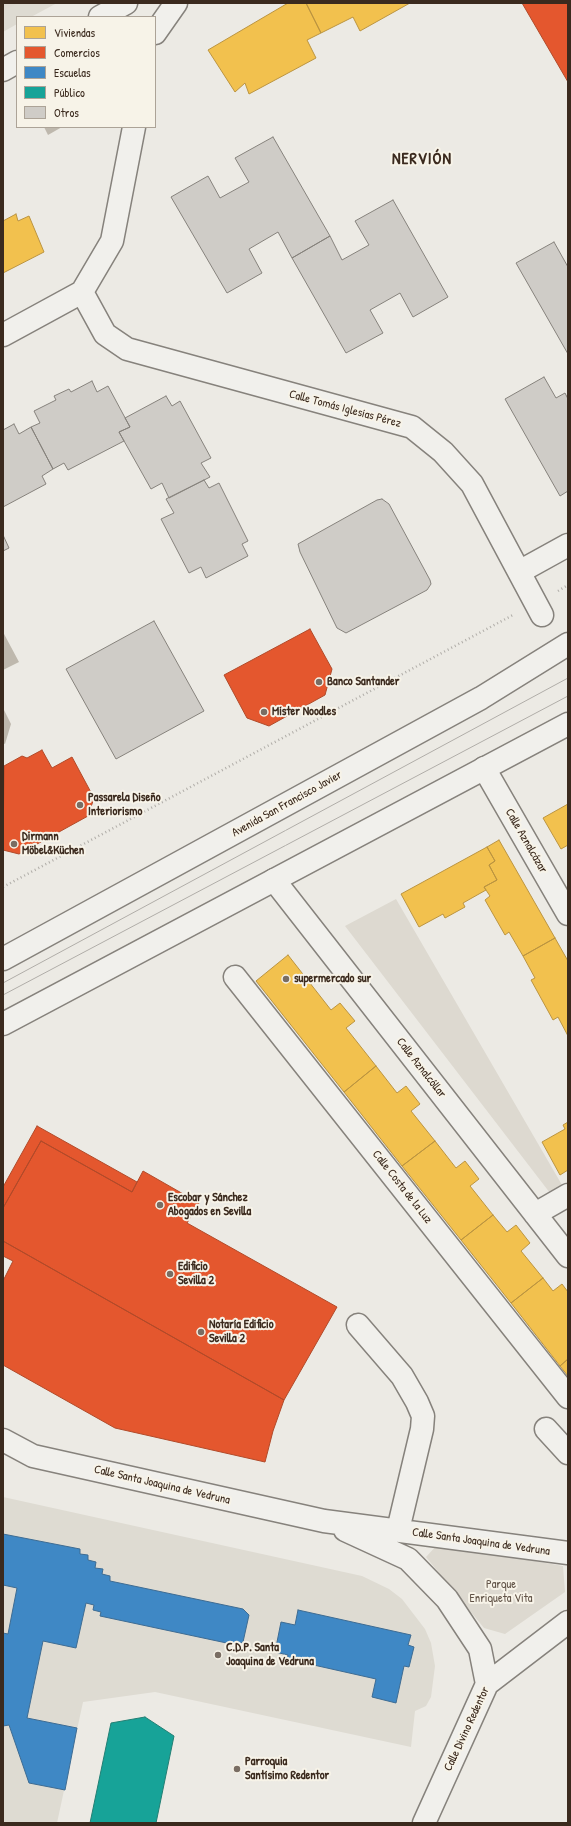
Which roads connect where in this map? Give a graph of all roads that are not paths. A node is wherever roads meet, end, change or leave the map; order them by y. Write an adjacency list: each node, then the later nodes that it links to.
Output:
1 (176, 3): 4 (street)
2 (114, 10): 3 (street)
3 (133, 16)
4 (156, 32)
5 (16, 63): 6 (street)
6 (3, 70)
7 (134, 128): 8 (street)
8 (82, 292): 9 (street); 11 (street, Calle Tomás Iglesias Pérez)
9 (3, 335)
10 (568, 545): 11 (street)
11 (519, 572): 12 (street, Calle Tomás Iglesias Pérez)
12 (542, 615)
13 (568, 644): 18 (street, Avenida San Francisco Javier)
14 (568, 724): 15 (street)
15 (484, 768): 16 (street); 17 (street, Calle Aznalcázar)
16 (274, 880): 20 (street); 22 (street, Calle Aznalcóllar)
17 (568, 914)
18 (3, 959)
19 (235, 977): 25 (street, Calle Costa de la Luz)
20 (3, 1024)
21 (568, 1195): 22 (street)
22 (535, 1214): 23 (street, Calle Aznalcóllar)
23 (568, 1256)
24 (358, 1325): 30 (street)
25 (568, 1397)
26 (546, 1428): 28 (street)
27 (3, 1440): 29 (street, Calle Santa Joaquina de Vedruna)
28 (568, 1453)
29 (324, 1520): 30 (street, Calle Santa Joaquina de Vedruna); 33 (street, Calle Santa Joaquina de Vedruna)
30 (398, 1530): 31 (street, Calle Santa Joaquina de Vedruna)
31 (568, 1553)
32 (568, 1622): 33 (street, Calle Divino Redentor)
33 (487, 1684): 34 (street, Calle Divino Redentor)
34 (424, 1823)

